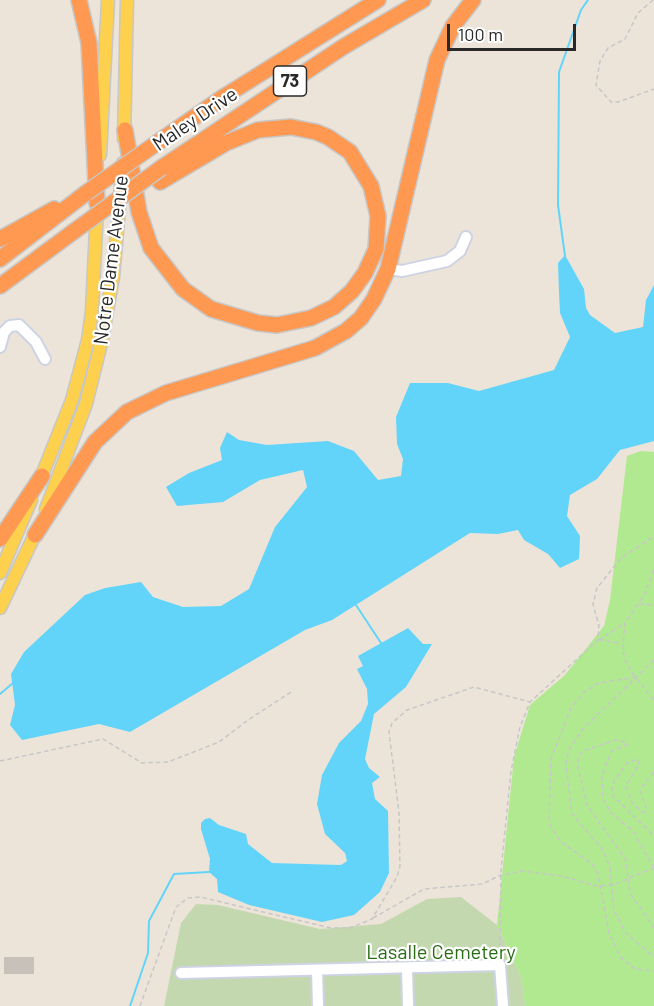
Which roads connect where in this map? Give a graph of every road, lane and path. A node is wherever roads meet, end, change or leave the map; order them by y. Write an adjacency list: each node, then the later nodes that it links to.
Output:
1 (79, 0): 11 (highway)
2 (108, 0): 11 (main road, Notre Dame Avenue)
3 (127, 0): 9 (main road, Notre Dame Avenue)
4 (378, 0): 11 (highway, Maley Drive / 73, bridge)
5 (423, 0): 10 (highway, Maley Drive / 73)
6 (473, 0): 15 (highway)
7 (653, 0): 8 (path)
8 (654, 89)
9 (125, 130): 10 (highway); 21 (main road, Notre Dame Avenue)
10 (160, 175): 11 (highway, Maley Drive / 73, bridge)
11 (97, 202): 13 (highway); 14 (highway, Maley Drive / 73); 16 (highway, Maley Drive / 73, bridge); 19 (main road, Notre Dame Avenue)
12 (466, 237): 15 (lane)
13 (0, 239)
14 (0, 259)
15 (388, 269): 21 (highway)
16 (0, 286)
17 (0, 347): 18 (lane)
18 (45, 359)
19 (42, 476): 20 (highway); 24 (main road, Notre Dame Avenue)
20 (2, 530)
21 (35, 535): 27 (main road, Notre Dame Avenue)
22 (654, 536): 29 (path)
23 (654, 570): 25 (path)
24 (0, 573)
25 (638, 604): 26 (path); 28 (path)
26 (654, 605)
27 (0, 609)
28 (626, 624): 29 (path); 30 (path)
29 (598, 640): 30 (path); 35 (path)
30 (623, 643): 32 (path)
31 (654, 660): 32 (path)
32 (636, 677): 34 (path); 42 (path); 43 (path)
33 (291, 692): 36 (path)
34 (654, 700)
35 (530, 702): 40 (path); 44 (path)
36 (0, 761)
37 (654, 772): 38 (path)
38 (654, 836)
39 (654, 868): 41 (path); 41 (path)
40 (501, 875): 43 (path); 44 (path); 47 (path)
41 (629, 878): 42 (path); 45 (path)
42 (612, 885): 43 (path); 46 (path)
43 (601, 886): 50 (path)
44 (372, 919): 52 (path)
45 (654, 928)
46 (654, 957)
47 (500, 965): 48 (lane); 55 (lane)
48 (407, 968): 49 (lane); 54 (lane)
49 (317, 970): 51 (lane); 53 (lane)
50 (654, 971)
51 (181, 973)
52 (140, 1006)
53 (318, 1006)
54 (408, 1006)
55 (503, 1006)

